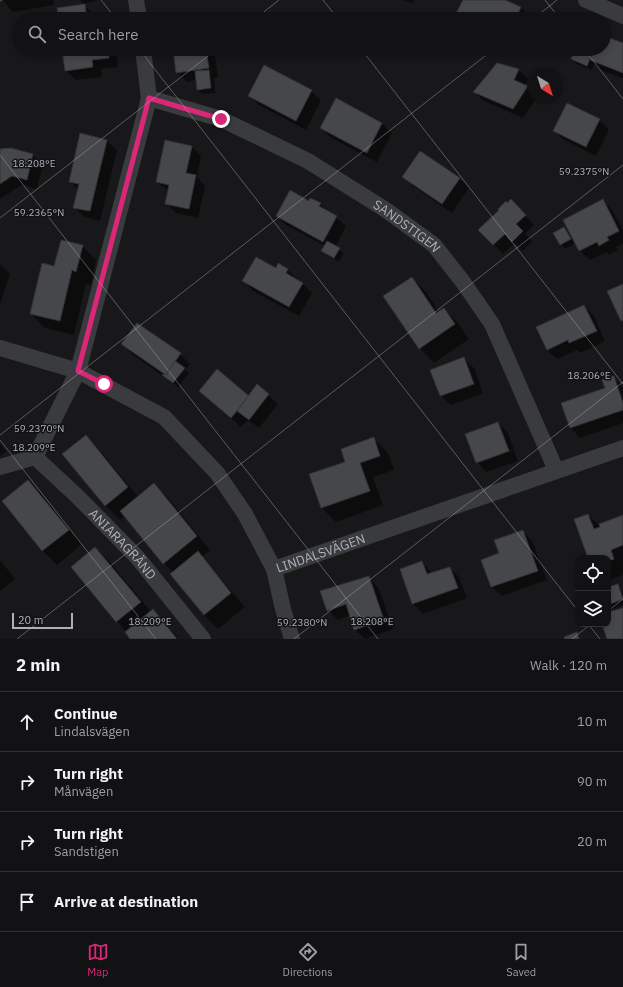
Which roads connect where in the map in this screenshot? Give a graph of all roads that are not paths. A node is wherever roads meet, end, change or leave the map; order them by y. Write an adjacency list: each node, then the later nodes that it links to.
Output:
1 (136, 0): 3 (street)
2 (586, 0): 4 (street)
3 (138, 12)
4 (623, 16)
5 (143, 56): 6 (street)
6 (149, 98): 8 (street); 12 (street, SANDSTIGEN)
7 (0, 348): 8 (street, LINDALSVÄGEN)
8 (78, 371): 10 (street); 13 (street, LINDALSVÄGEN)
9 (623, 448): 12 (street, LINDALSVÄGEN)
10 (35, 457): 11 (street); 14 (street, ANIARAGRÄND)
11 (0, 467)
12 (556, 470): 13 (street, LINDALSVÄGEN)
13 (274, 569): 15 (street)
14 (203, 639)
15 (292, 639)

